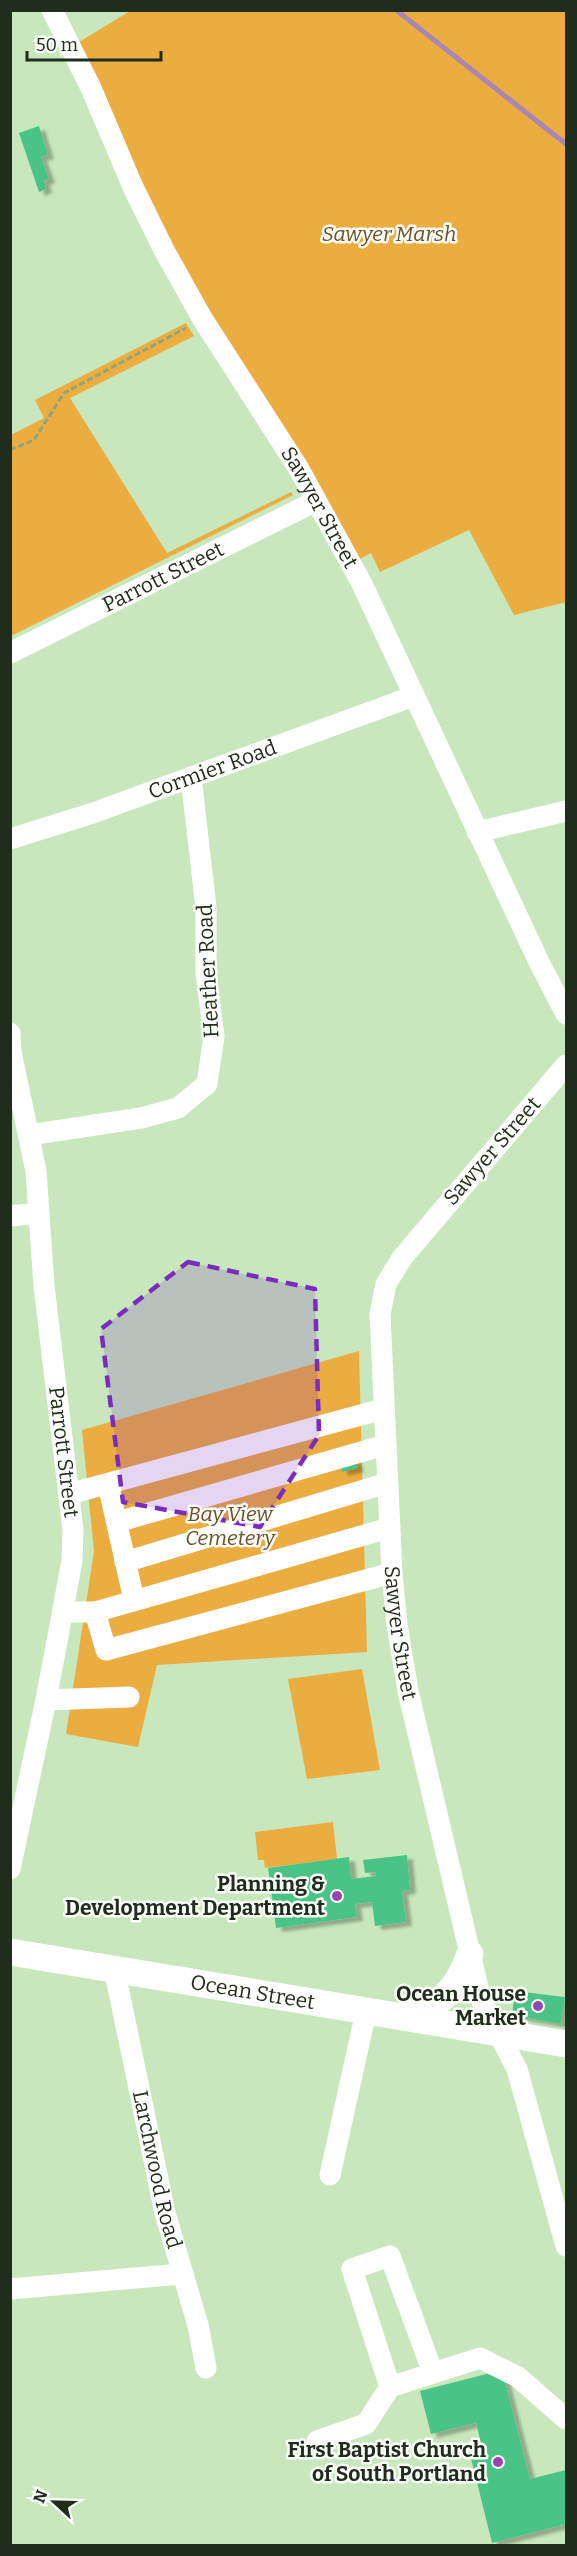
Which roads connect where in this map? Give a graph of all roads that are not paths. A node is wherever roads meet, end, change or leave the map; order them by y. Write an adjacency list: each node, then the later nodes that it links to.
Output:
1 (52, 10): 2 (street, Sawyer Street)
2 (316, 501): 3 (street, Parrott Street); 4 (street, Sawyer Street)
3 (10, 653)
4 (414, 696): 5 (street, Cormier Road); 7 (street, Sawyer Street)
5 (191, 777): 8 (street, Cormier Road); 12 (street, Heather Road)
6 (567, 811): 7 (street)
7 (477, 832): 9 (street, Sawyer Street)
8 (10, 839)
9 (567, 1014)
10 (10, 1033): 12 (street, Parrott Street)
11 (567, 1065): 15 (street, Sawyer Street)
12 (29, 1135): 13 (street, Parrott Street)
13 (39, 1213): 14 (street); 19 (street, Parrott Street)
14 (10, 1216)
15 (383, 1409): 16 (street, Sawyer Street); 18 (street)
16 (385, 1445): 17 (street, Sawyer Street); 20 (street)
17 (387, 1482): 21 (street, Sawyer Street); 22 (street)
18 (108, 1484): 19 (street); 20 (street)
19 (69, 1494): 25 (street, Parrott Street)
20 (117, 1522): 22 (street)
21 (389, 1528): 23 (street, Sawyer Street); 24 (street)
22 (125, 1562): 24 (street)
23 (392, 1573): 26 (street); 31 (street, Sawyer Street)
24 (134, 1600): 26 (street)
25 (63, 1611): 26 (street); 28 (street, Parrott Street)
26 (95, 1612)
27 (129, 1698): 28 (street)
28 (46, 1700): 29 (street, Parrott Street)
29 (10, 1869)
30 (10, 1952): 32 (main road, Ocean Street)
31 (470, 1954): 34 (main road); 35 (street, Sawyer Street)
32 (114, 1968): 33 (main road, Ocean Street); 39 (street, Larchwood Road)
33 (366, 2012): 34 (main road, Ocean Street); 37 (street)
34 (401, 2018): 35 (main road, Ocean Street)
35 (495, 2031): 36 (main road, Ocean Street); 38 (street, Sawyer Street)
36 (567, 2044)
37 (330, 2175)
38 (567, 2246)
39 (182, 2274): 40 (street); 41 (street, Larchwood Road)
40 (10, 2289)
41 (206, 2368)
42 (433, 2373): 43 (street); 43 (street); 44 (street)
43 (390, 2387): 45 (street)
44 (567, 2419)
45 (317, 2441)

